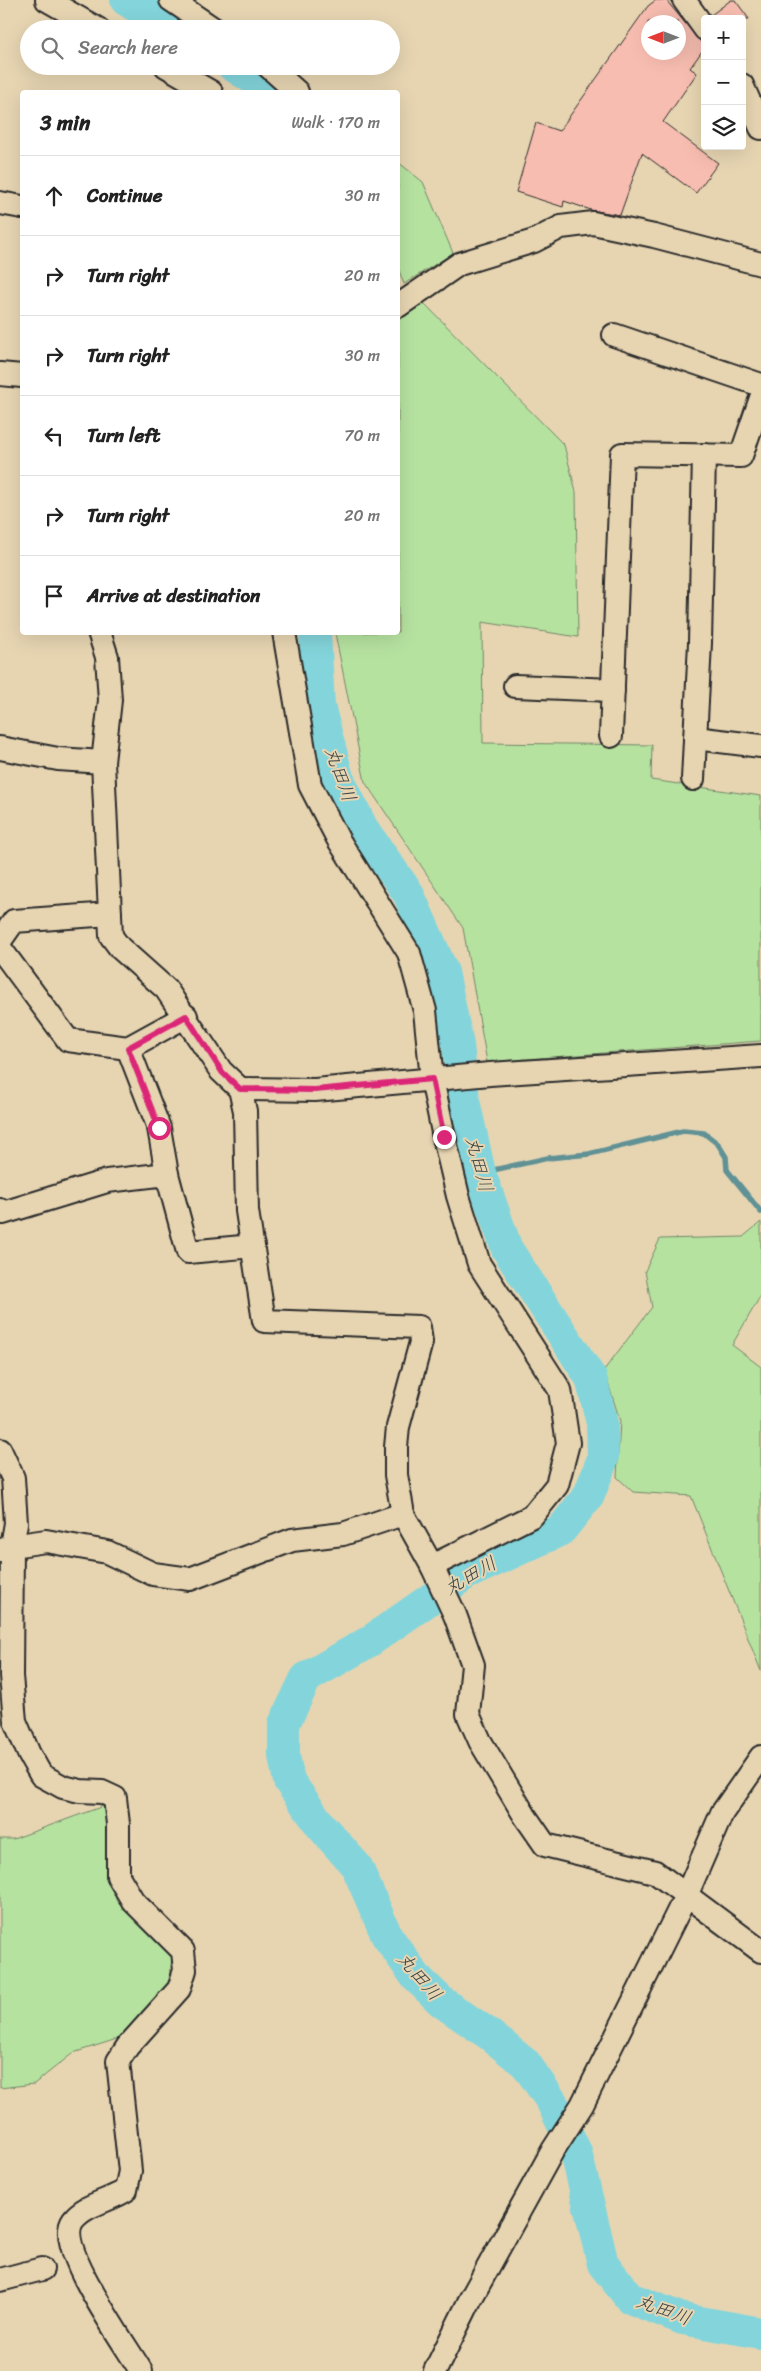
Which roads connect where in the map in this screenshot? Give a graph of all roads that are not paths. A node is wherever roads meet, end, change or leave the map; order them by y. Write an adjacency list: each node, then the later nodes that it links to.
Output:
1 (47, 0): 4 (street)
2 (171, 0): 5 (street)
3 (684, 0): 6 (street)
4 (82, 20)
5 (201, 20)
6 (701, 23)
7 (182, 75): 9 (street)
8 (278, 75): 10 (street)
9 (208, 90)
10 (295, 90)
11 (746, 94): 12 (street)
12 (761, 128)
13 (0, 203): 14 (street)
14 (20, 207)
15 (761, 264): 16 (street)
16 (400, 305)
17 (614, 336): 20 (street)
18 (0, 374): 19 (street)
19 (20, 376)
20 (761, 385)
21 (761, 398): 22 (street)
22 (704, 455): 26 (street); 28 (street)
23 (100, 635): 31 (street)
24 (285, 635): 39 (street)
25 (515, 686): 26 (street)
26 (613, 690): 27 (street)
27 (611, 736)
28 (695, 738): 29 (street); 32 (street)
29 (761, 746)
30 (0, 748): 31 (street)
31 (104, 762): 33 (street)
32 (693, 779)
33 (110, 914): 34 (street); 36 (street)
34 (0, 941)
35 (0, 948): 37 (street)
36 (186, 1016): 37 (street); 40 (street)
37 (128, 1048): 41 (street)
38 (761, 1056): 39 (street)
39 (432, 1079): 40 (street); 47 (street)
40 (240, 1089): 43 (street)
41 (167, 1174): 42 (street); 43 (street)
42 (0, 1210)
43 (253, 1246): 45 (street)
44 (0, 1450): 46 (street)
45 (403, 1514): 46 (street); 47 (street)
46 (6, 1549): 53 (street)
47 (432, 1566): 49 (street)
48 (761, 1757): 49 (street)
49 (686, 1896): 50 (street); 54 (street)
50 (761, 1951)
51 (42, 2269): 52 (street)
52 (0, 2280)
53 (142, 2371)
54 (436, 2371)

